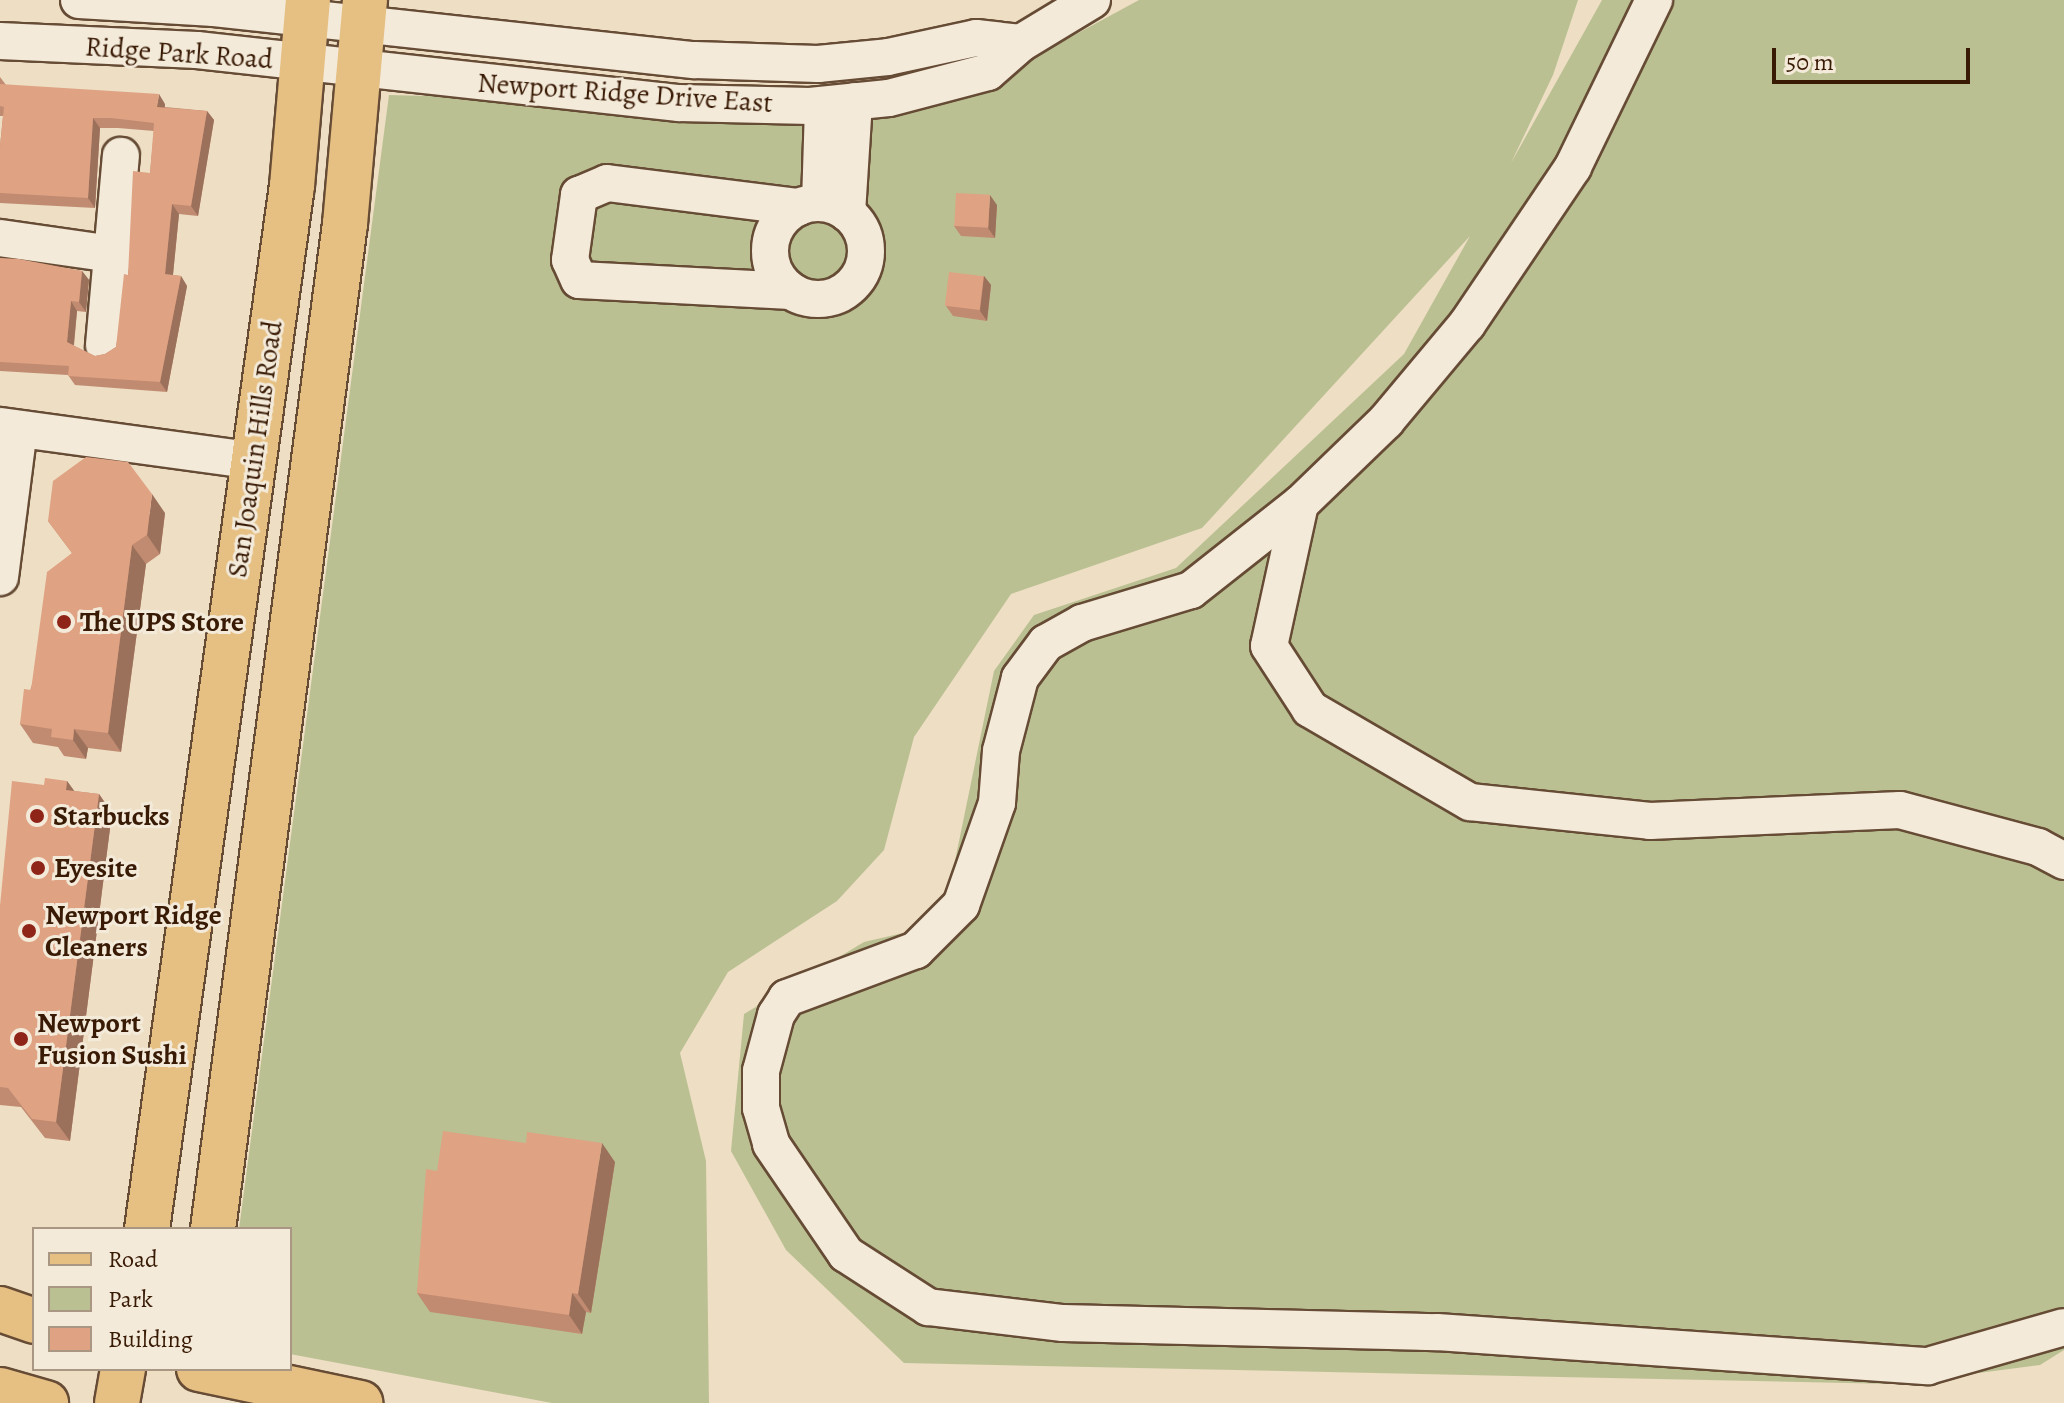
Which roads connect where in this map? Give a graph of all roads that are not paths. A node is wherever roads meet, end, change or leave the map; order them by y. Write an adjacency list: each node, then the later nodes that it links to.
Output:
1 (79, 0): 4 (street, Ridge Park Road)
2 (1092, 0): 7 (street, Newport Ridge Drive East)
3 (1654, 0): 19 (street)
4 (307, 10): 5 (street, Ridge Park Road); 8 (main road, San Joaquin Hills Road)
5 (364, 13): 7 (street, Newport Ridge Drive East); 9 (main road, San Joaquin Hills Road)
6 (0, 41): 8 (street, Ridge Park Road)
7 (1021, 43): 10 (street, Newport Ridge Drive East)
8 (305, 63): 9 (street, Ridge Park Road); 18 (main road, San Joaquin Hills Road)
9 (358, 69): 10 (street, Newport Ridge Drive East); 23 (main road, San Joaquin Hills Road)
10 (839, 103): 12 (street)
11 (121, 156): 14 (street)
12 (822, 207): 15 (street); 15 (street); 15 (street)
13 (0, 238): 14 (street)
14 (112, 254): 16 (street)
15 (791, 291)
16 (104, 345)
17 (10, 427): 18 (street); 20 (street)
18 (254, 461): 22 (main road, San Joaquin Hills Road)
19 (1300, 504): 21 (street); 26 (street)
20 (0, 577)
21 (2064, 861)
22 (147, 1227)
23 (213, 1227)
24 (0, 1309): 25 (main road)
25 (32, 1320)
26 (2064, 1327)
27 (123, 1371): 32 (main road)
28 (197, 1371): 33 (main road)
29 (207, 1371): 34 (main road)
30 (0, 1390): 31 (main road)
31 (46, 1403)
32 (117, 1403)
33 (190, 1403)
34 (360, 1403)

